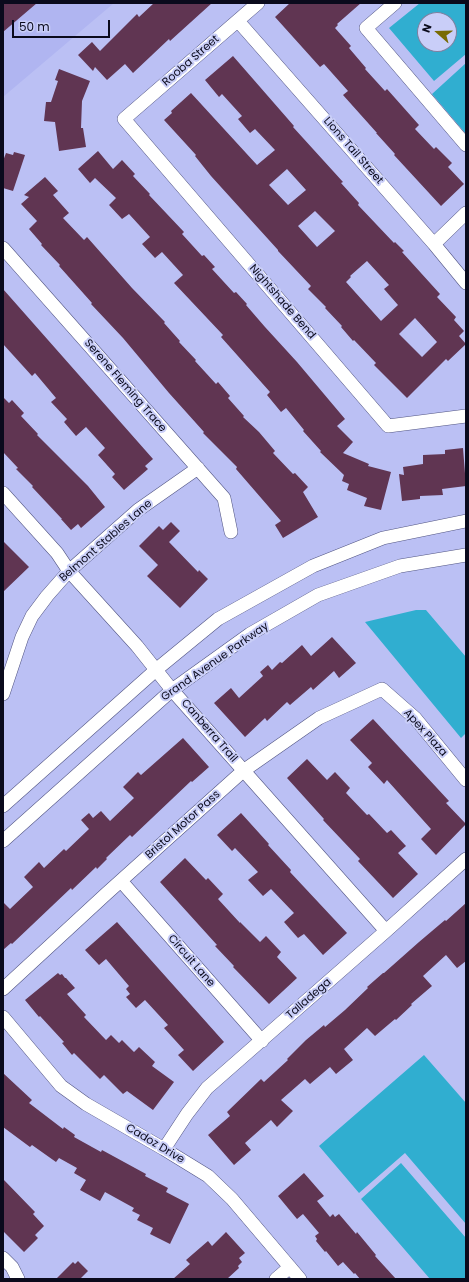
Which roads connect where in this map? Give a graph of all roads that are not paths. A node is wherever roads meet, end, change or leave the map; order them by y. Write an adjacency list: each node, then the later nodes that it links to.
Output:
1 (258, 3): 3 (street, Rooba Street)
2 (395, 3): 5 (street)
3 (238, 20): 4 (street, Rooba Street); 7 (street, Lions Tail Street)
4 (124, 119): 10 (street, Nightshade Bend)
5 (466, 145)
6 (466, 213): 7 (street)
7 (434, 244): 9 (street, Lions Tail Street)
8 (3, 248): 11 (street, Serene Fleming Trace)
9 (466, 283)
10 (466, 416)
11 (198, 468): 14 (street, Serene Fleming Trace); 16 (street, Belmont Stables Lane)
12 (3, 493): 16 (street, Canberra Trail)
13 (466, 522): 17 (street)
14 (231, 532)
15 (466, 555): 19 (street, Grand Avenue Parkway)
16 (69, 571): 17 (street, Canberra Trail); 20 (street, Belmont Stables Lane)
17 (157, 669): 19 (street, Canberra Trail); 23 (street)
18 (382, 689): 21 (street, Bristol Motor Pass); 22 (street, Apex Plaza)
19 (172, 690): 21 (street, Canberra Trail); 24 (street, Grand Avenue Parkway)
20 (3, 694)
21 (244, 771): 26 (street, Bristol Motor Pass); 27 (street, Canberra Trail)
22 (466, 780)
23 (3, 806)
24 (3, 841)
25 (466, 859): 27 (street, Talladega)
26 (121, 881): 28 (street, Bristol Motor Pass); 30 (street, Circuit Lane)
27 (386, 931): 30 (street, Talladega)
28 (3, 989)
29 (3, 1017): 31 (street, Cadoz Drive)
30 (262, 1041): 31 (street, Talladega)
31 (164, 1149): 33 (street, Cadoz Drive)
32 (3, 1258): 34 (street)
33 (290, 1267): 35 (street); 36 (street, Cadoz Drive)
34 (18, 1279)
35 (276, 1279)
36 (300, 1279)

